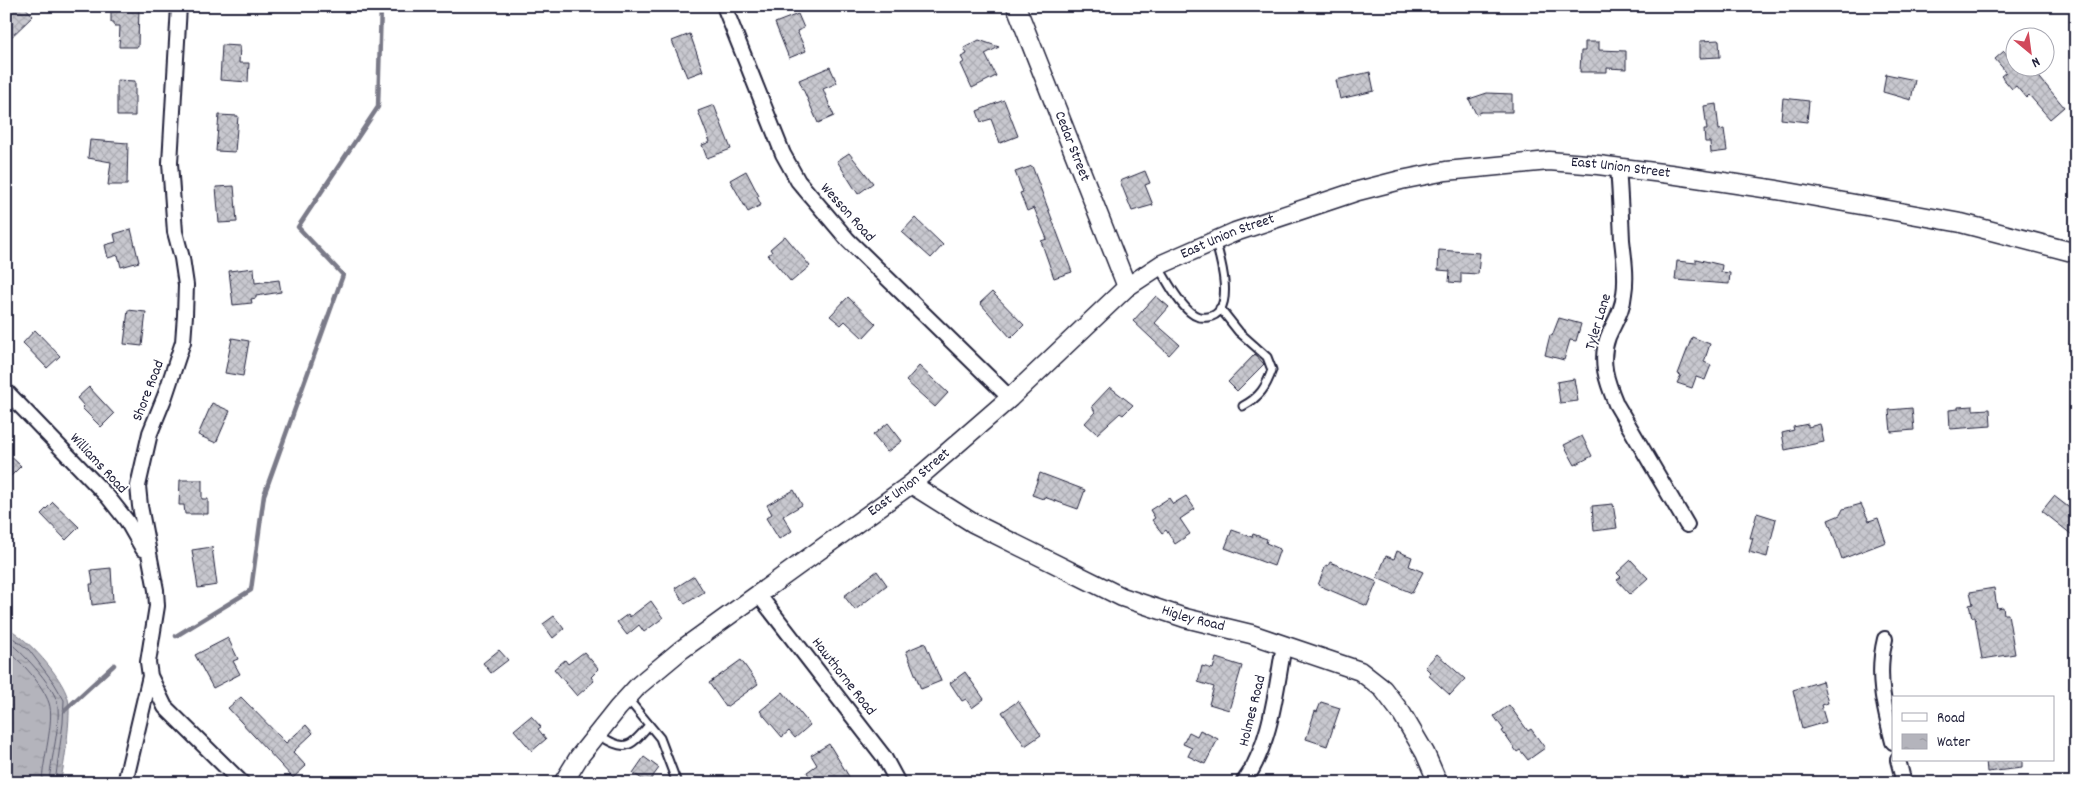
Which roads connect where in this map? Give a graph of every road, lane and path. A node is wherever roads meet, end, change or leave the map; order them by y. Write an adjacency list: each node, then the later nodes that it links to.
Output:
1 (179, 6): 15 (street, Shore Road)
2 (724, 6): 11 (street, Wesson Road)
3 (1016, 6): 8 (street, Cedar Street)
4 (1618, 167): 5 (street, East Union Street); 6 (street, East Union Street); 14 (street, Tyler Lane)
5 (1215, 240): 7 (street, East Union Street); 9 (lane)
6 (2076, 253)
7 (1159, 266): 8 (street, East Union Street); 9 (lane)
8 (1127, 287): 11 (street, East Union Street)
9 (1220, 308): 12 (lane)
10 (6, 391): 15 (street, Williams Road)
11 (1010, 398): 13 (street, East Union Street)
12 (1243, 406)
13 (911, 484): 16 (street, East Union Street); 18 (street, Higley Road)
14 (1687, 526)
15 (151, 568): 19 (street, Shore Road)
16 (758, 594): 20 (street, East Union Street); 29 (street, Hawthorne Road)
17 (1885, 638): 23 (street)
18 (1284, 644): 30 (street, Holmes Road); 31 (street, Higley Road)
19 (150, 676): 25 (street, Shore Road); 26 (street)
20 (627, 698): 21 (lane); 22 (street, East Union Street)
21 (649, 725): 22 (lane); 28 (lane)
22 (597, 734): 27 (street, East Union Street)
23 (1892, 738)
24 (1899, 762): 32 (street)
25 (125, 783)
26 (242, 783)
27 (563, 783)
28 (677, 783)
29 (898, 783)
30 (1244, 783)
31 (1438, 783)
32 (1904, 783)

